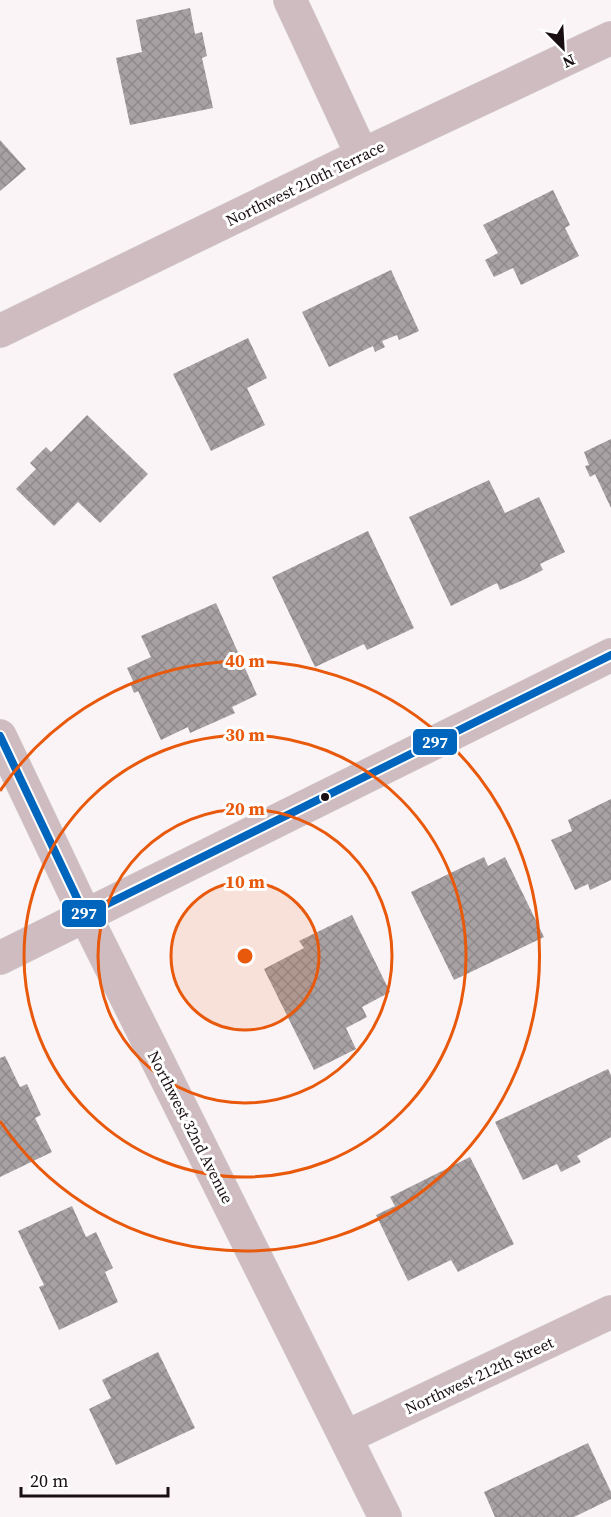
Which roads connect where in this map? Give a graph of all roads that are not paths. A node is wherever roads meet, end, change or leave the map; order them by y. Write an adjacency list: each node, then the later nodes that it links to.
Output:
1 (290, 0): 3 (street)
2 (611, 38): 3 (street, Northwest 210th Terrace)
3 (362, 155): 4 (street, Northwest 210th Terrace)
4 (0, 331)
5 (611, 655): 7 (street)
6 (0, 736): 7 (street, Northwest 32nd Avenue)
7 (85, 915): 8 (street); 10 (street, Northwest 32nd Avenue)
8 (0, 958)
9 (611, 1312): 10 (street, Northwest 212th Street)
10 (346, 1437): 11 (street, Northwest 32nd Avenue)
11 (385, 1517)

